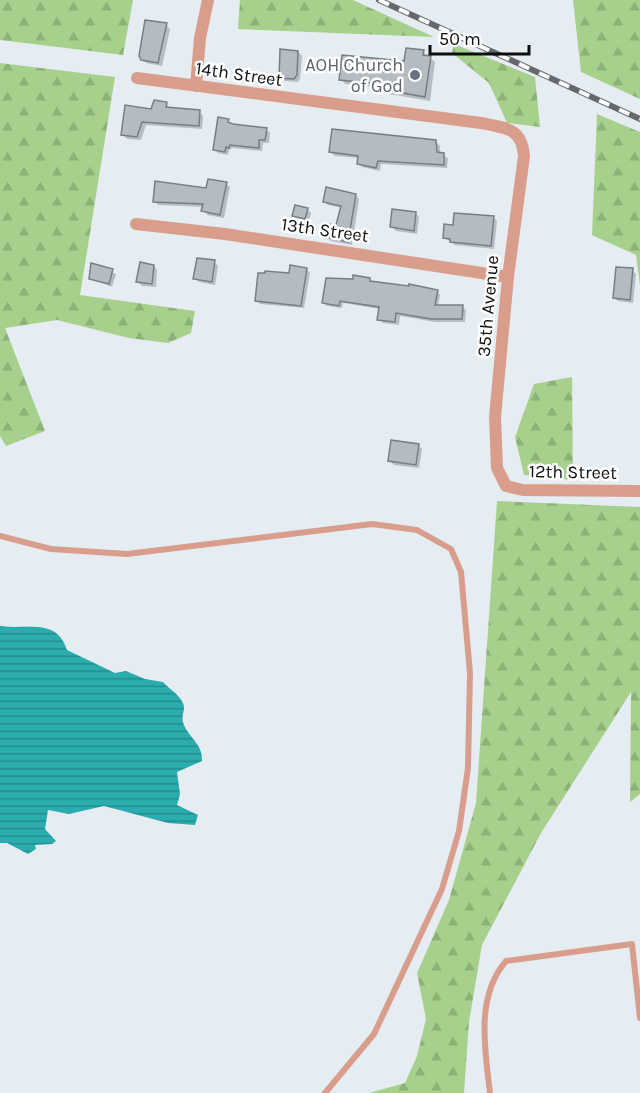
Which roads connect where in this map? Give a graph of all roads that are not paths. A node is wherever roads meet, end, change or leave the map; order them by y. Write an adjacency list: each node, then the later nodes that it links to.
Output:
1 (208, 0): 3 (street)
2 (137, 78): 3 (street, 14th Street)
3 (196, 86): 4 (street, 14th Street)
4 (514, 131): 6 (street, 35th Avenue)
5 (136, 224): 6 (street, 13th Street)
6 (508, 277): 7 (street, 35th Avenue)
7 (506, 486): 8 (street, 12th Street)
8 (640, 491)
9 (0, 536): 11 (lane)
10 (640, 1018): 12 (lane)
11 (325, 1093)
12 (490, 1093)

